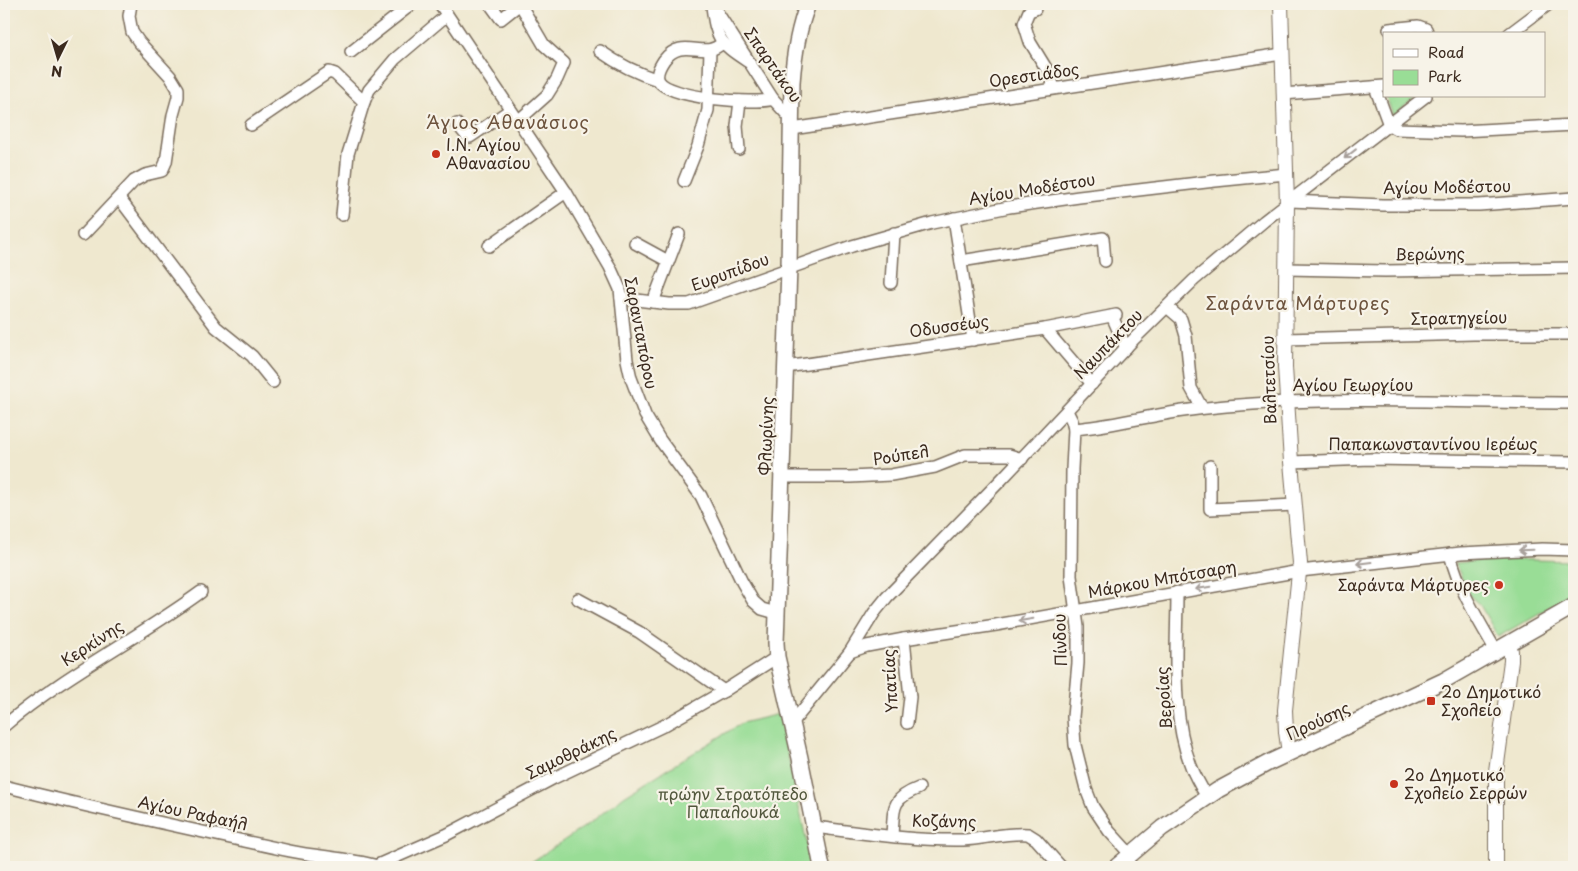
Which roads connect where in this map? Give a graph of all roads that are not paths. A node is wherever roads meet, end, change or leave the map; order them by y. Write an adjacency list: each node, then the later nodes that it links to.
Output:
1 (132, 4): 40 (street)
2 (412, 4): 17 (street)
3 (440, 4): 10 (street, Σαρανταπόρου)
4 (490, 4): 30 (street)
5 (712, 4): 14 (street); 19 (street, Σπαρτάκου)
6 (808, 4): 32 (main road, Φλωρίνης)
7 (1281, 4): 18 (street, Βαλτετσίου)
8 (1550, 4): 13 (street)
9 (1035, 9): 22 (street)
10 (447, 15): 28 (street); 29 (street, Σαρανταπόρου)
11 (1389, 29): 12 (street)
12 (1427, 32)
13 (1513, 32)
14 (722, 43): 15 (street); 19 (street)
15 (710, 50): 20 (street); 24 (street)
16 (600, 51): 20 (street)
17 (351, 52)
18 (1282, 54): 22 (street, Ορεστιάδος); 23 (street, Βαλτετσίου)
19 (750, 63): 26 (street, Σπαρτάκου)
20 (658, 80): 24 (street)
21 (1379, 87): 23 (street); 34 (street)
22 (1054, 88): 32 (street, Ορεστιάδος)
23 (1283, 94): 37 (street, Βαλτετσίου)
24 (708, 97): 27 (street); 38 (street)
25 (1423, 98): 34 (street, Ναυπάκτου)
26 (773, 99): 27 (street); 32 (street, Σπαρτάκου)
27 (740, 101): 36 (street)
28 (364, 102): 33 (street); 43 (street)
29 (510, 110): 30 (street, Σαρανταπόρου); 31 (street)
30 (518, 121): 39 (street, Σαρανταπόρου)
31 (457, 124)
32 (792, 124): 53 (main road, Φλωρίνης)
33 (251, 125)
34 (1389, 125): 35 (street); 42 (street, Ναυπάκτου, one-way to 42)
35 (1574, 125)
36 (739, 149)
37 (1286, 174): 42 (street, Βαλτετσίου); 44 (street, Αγίου Μοδέστου)
38 (684, 181)
39 (566, 192): 49 (street); 57 (street, Σαρανταπόρου)
40 (119, 198): 47 (street); 66 (street)
41 (1574, 198): 42 (street, Αγίου Μοδέστου)
42 (1289, 202): 55 (street, Βαλτετσίου); 59 (street, Ναυπάκτου)
43 (342, 215)
44 (954, 218): 45 (street, Αγίου Μοδέστου); 50 (street)
45 (894, 233): 53 (street, Αγίου Μοδέστου); 56 (street)
46 (679, 234): 52 (street)
47 (83, 235)
48 (635, 243): 52 (street)
49 (489, 246)
50 (961, 261): 51 (street); 63 (street)
51 (1105, 261)
52 (668, 262): 58 (street)
53 (790, 268): 58 (street, Ευρυπίδου); 65 (main road, Φλωρίνης)
54 (1574, 268): 55 (street, Βερώνης)
55 (1286, 269): 62 (street, Βαλτετσίου)
56 (892, 283)
57 (621, 298): 58 (street, Ευρυπίδου); 87 (street, Σαρανταπόρου)
58 (652, 302)
59 (1167, 307): 64 (street, Ναυπάκτου); 70 (street)
60 (1046, 329): 63 (street, Οδυσσέως); 64 (street, Οδυσσέως); 67 (street)
61 (1574, 334): 62 (street, Στρατηγείου)
62 (1285, 339): 68 (street, Βαλτετσίου)
63 (973, 340): 65 (street, Οδυσσέως)
64 (1126, 348): 67 (street, Ναυπάκτου)
65 (786, 367): 77 (main road, Φλωρίνης)
66 (274, 382)
67 (1092, 384): 71 (street, Ναυπάκτου)
68 (1287, 402): 69 (street, Αγίου Γεωργίου); 70 (street, Αγίου Γεωργίου); 74 (street, Βαλτετσίου)
69 (1574, 403)
70 (1202, 408): 72 (street, Αγίου Γεωργίου)
71 (1067, 411): 72 (street, Πίνδου); 73 (street, Ναυπάκτου)
72 (1074, 429): 86 (street, Πίνδου)
73 (1022, 459): 77 (street, Ρούπελ); 90 (street, Ναυπάκτου)
74 (1291, 462): 75 (street, Παπακωνσταντίνου Ιερέως); 78 (street, Βαλτετσίου)
75 (1574, 462)
76 (1210, 466): 78 (street)
77 (782, 477): 87 (main road, Φλωρίνης)
78 (1295, 506): 81 (street, Βαλτετσίου)
79 (1574, 550): 80 (street, Μάρκου Μπότσαρη, one-way to 80)
80 (1450, 554): 81 (street, Μάρκου Μπότσαρη, one-way to 81); 89 (street)
81 (1300, 571): 83 (street, Μάρκου Μπότσαρη, one-way to 83); 96 (street, Βαλτετσίου)
82 (201, 592): 95 (street, Κερκίνης)
83 (1177, 592): 86 (street, Μάρκου Μπότσαρη); 99 (street, Βεροίας)
84 (578, 598): 92 (street)
85 (1574, 606): 89 (main road, Προύσης)
86 (1076, 611): 88 (street, Μάρκου Μπότσαρη, one-way to 88); 102 (street, Πίνδου)
87 (776, 613): 91 (main road, Φλωρίνης)
88 (904, 638): 90 (street, Μάρκου Μπότσαρη); 94 (street, Υπατίας)
89 (1502, 647): 96 (main road, Προύσης); 108 (street)
90 (850, 652): 93 (street)
91 (777, 657): 92 (street, Σαμοθράκης); 93 (main road, Φλωρίνης)
92 (724, 691): 104 (street, Σαμοθράκης)
93 (792, 723): 100 (main road, Φλωρίνης)
94 (908, 723)
95 (4, 726)
96 (1289, 753): 99 (main road, Προύσης)
97 (4, 786): 103 (street, Αγίου Ραφαήλ)
98 (919, 788): 101 (street)
99 (1207, 796): 102 (main road, Προύσης)
100 (814, 827): 101 (street, Κοζάνης); 105 (main road, Φλωρίνης)
101 (892, 836): 106 (street, Κοζάνης)
102 (1130, 854): 107 (main road, Προύσης)
103 (342, 863): 104 (street, Αγίου Ραφαήλ)
104 (375, 866)
105 (822, 867)
106 (1061, 867)
107 (1116, 867)
108 (1496, 867)

